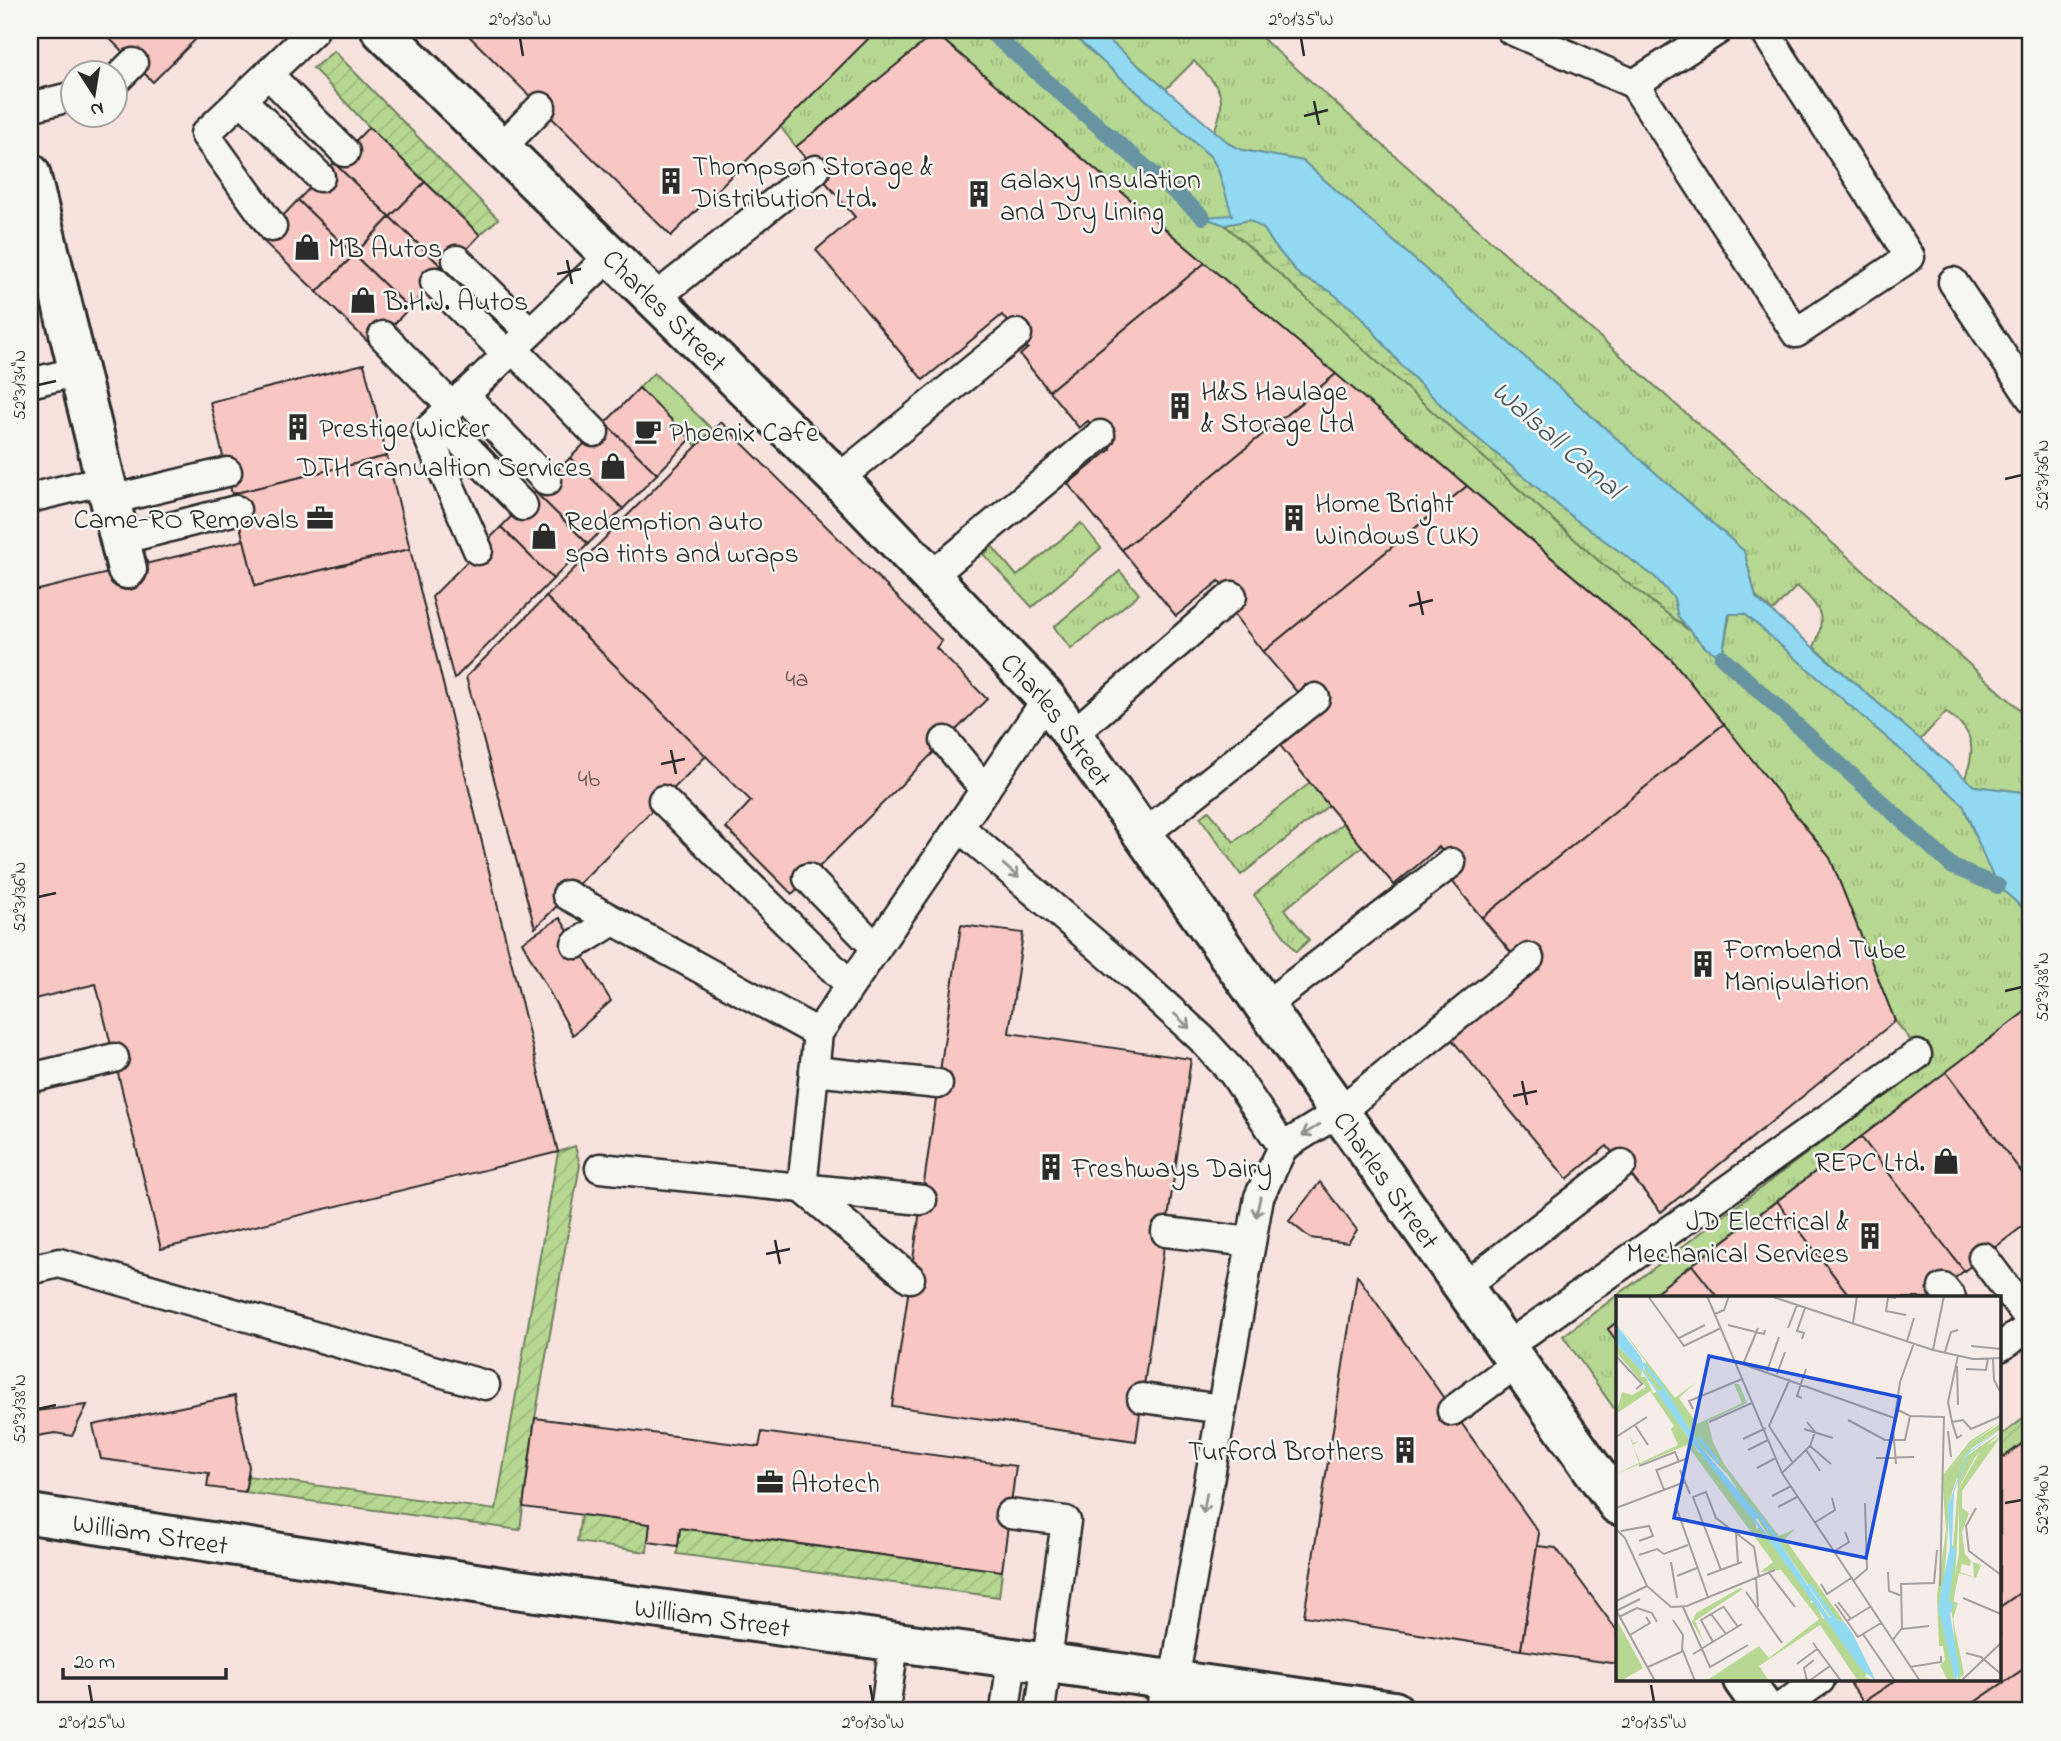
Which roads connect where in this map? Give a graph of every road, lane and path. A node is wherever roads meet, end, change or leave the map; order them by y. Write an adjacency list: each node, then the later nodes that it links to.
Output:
1 (314, 30): 6 (lane)
2 (381, 30): 12 (street, Charles Street)
3 (1511, 30): 7 (lane)
4 (1718, 30): 7 (lane)
5 (1764, 30): 7 (lane)
6 (268, 74): 9 (lane); 13 (lane)
7 (1634, 84)
8 (60, 100): 10 (lane)
9 (242, 100): 15 (lane); 17 (lane)
10 (30, 107)
11 (541, 107): 12 (lane)
12 (501, 148): 19 (street, Charles Street)
13 (345, 152)
14 (815, 170): 23 (lane)
15 (320, 177)
16 (32, 191): 18 (street)
17 (272, 227)
18 (39, 248): 27 (street)
19 (610, 256): 23 (street, Charles Street); 26 (lane)
20 (457, 260): 26 (lane)
21 (435, 282): 26 (lane)
22 (1954, 282): 29 (lane)
23 (654, 299): 34 (street, Charles Street)
24 (1017, 334): 34 (lane)
25 (383, 336): 30 (lane)
26 (517, 345): 30 (lane); 31 (lane)
27 (79, 371): 28 (lane); 36 (street)
28 (30, 383)
29 (2030, 392)
30 (452, 407): 35 (lane); 38 (lane); 40 (lane)
31 (594, 432)
32 (1100, 435): 42 (lane)
33 (227, 472): 36 (lane)
34 (838, 479): 42 (street, Charles Street)
35 (547, 481)
36 (108, 490): 37 (lane); 41 (street)
37 (30, 498)
38 (523, 506)
39 (236, 510): 41 (lane)
40 (478, 550)
41 (123, 554)
42 (930, 577): 45 (street, Charles Street)
43 (1232, 596): 46 (lane)
44 (1315, 698): 51 (lane)
45 (1047, 699): 46 (street, Charles Street); 48 (lane)
46 (1072, 735): 51 (street, Charles Street)
47 (944, 741): 48 (lane)
48 (985, 790): 50 (lane)
49 (663, 800): 59 (lane)
50 (959, 827): 57 (lane); 68 (lane, one-way to 68)
51 (1143, 835): 60 (street, Charles Street)
52 (1451, 863): 60 (lane)
53 (808, 878): 57 (lane)
54 (567, 895): 55 (lane)
55 (613, 921): 56 (lane); 61 (lane)
56 (576, 944)
57 (876, 948): 59 (lane)
58 (1529, 958): 67 (lane)
59 (850, 985): 61 (lane)
60 (1265, 1006): 67 (street, Charles Street)
61 (818, 1033): 64 (lane)
62 (1917, 1055): 81 (lane)
63 (114, 1058): 65 (lane)
64 (814, 1071): 66 (lane); 71 (lane)
65 (30, 1078)
66 (938, 1084)
67 (1339, 1112): 68 (lane, one-way to 68); 78 (street, Charles Street)
68 (1283, 1147): 74 (lane, one-way to 74)
69 (1622, 1164): 78 (lane)
70 (600, 1168): 71 (lane)
71 (802, 1188): 72 (lane); 77 (lane)
72 (922, 1200)
73 (1166, 1232): 74 (lane)
74 (1251, 1242): 84 (lane)
75 (1983, 1257): 79 (lane)
76 (30, 1270): 82 (lane)
77 (910, 1278)
78 (1464, 1287): 81 (street, Charles Street)
79 (2031, 1323): 80 (lane)
80 (2002, 1345)
81 (1512, 1355): 85 (lane); 86 (street, Charles Street)
82 (485, 1385)
83 (1142, 1398): 84 (lane)
84 (1222, 1409): 93 (lane, one-way to 93)
85 (1452, 1411)
86 (1616, 1502)
87 (30, 1514): 89 (street, William Street)
88 (1010, 1514): 90 (lane)
89 (894, 1643): 90 (street, William Street); 95 (lane)
90 (1029, 1661): 93 (street, William Street); 96 (lane); 97 (lane)
91 (1744, 1682): 99 (street)
92 (1817, 1682): 100 (lane)
93 (1167, 1691): 94 (street, William Street)
94 (1315, 1706): 98 (street, William Street)
95 (885, 1711)
96 (1005, 1711)
97 (1040, 1711)
98 (1394, 1711)
99 (1765, 1711)
100 (1775, 1711)

